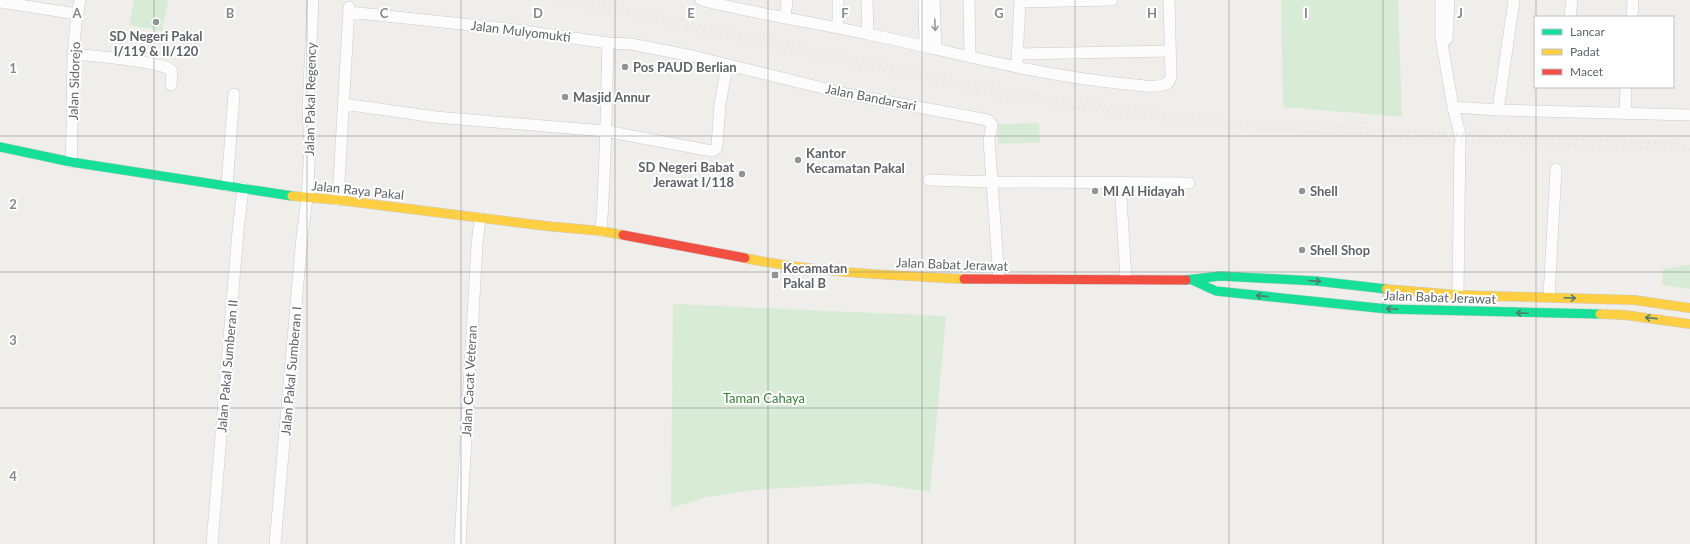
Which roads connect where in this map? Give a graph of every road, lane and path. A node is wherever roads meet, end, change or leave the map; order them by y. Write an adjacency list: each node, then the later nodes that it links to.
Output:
1 (80, 0): 20 (street, Jalan Sidorejo)
2 (313, 0): 54 (street, Jalan Pakal Regency)
3 (701, 0): 19 (street)
4 (787, 0): 23 (street)
5 (838, 0): 24 (street)
6 (867, 0): 25 (street)
7 (924, 0): 28 (street)
8 (934, 0): 28 (street, one-way to 28)
9 (969, 0): 33 (street)
10 (1112, 0): 17 (street)
11 (1169, 0): 29 (street)
12 (1441, 0): 27 (street)
13 (1449, 0): 27 (street)
14 (1514, 0): 41 (street)
15 (1572, 0): 21 (street)
16 (1633, 0): 22 (street)
17 (1020, 1): 31 (street)
18 (0, 2): 20 (street)
19 (736, 4): 23 (street)
20 (77, 14): 30 (street, Jalan Sidorejo)
21 (1570, 16)
22 (1632, 16)
23 (786, 18): 24 (street)
24 (838, 28): 25 (street)
25 (868, 34): 28 (street)
26 (608, 42): 32 (street, Jalan Mulyomukti); 39 (street, Jalan Mulyomukti); 44 (street)
27 (1444, 47): 40 (street)
28 (930, 48): 33 (street)
29 (1170, 51): 31 (street); 35 (street)
30 (74, 54): 36 (street); 46 (street, Jalan Sidorejo)
31 (1017, 54): 35 (street)
32 (692, 56): 34 (street, Jalan Bandarsari)
33 (970, 57): 35 (street)
34 (726, 65): 44 (street); 49 (street, Jalan Bandarsari)
35 (1016, 66)
36 (171, 85)
37 (1626, 88): 42 (street)
38 (234, 94): 52 (street)
39 (344, 104): 44 (street); 55 (street, Jalan Mulyomukti)
40 (1453, 107): 41 (street); 62 (street)
41 (1498, 110): 42 (street)
42 (1625, 114): 43 (street)
43 (1690, 115)
44 (605, 130): 57 (street)
45 (0, 147): 46 (main road, Jalan Raya Pakal)
46 (71, 162): 52 (main road, Jalan Raya Pakal)
47 (1556, 169): 63 (street)
48 (929, 180): 49 (street)
49 (992, 182): 50 (street); 59 (street, Jalan Bandarsari)
50 (1120, 182): 51 (street); 60 (street)
51 (1190, 183)
52 (227, 186): 53 (main road, Jalan Raya Pakal)
53 (243, 188): 54 (main road, Jalan Raya Pakal); 66 (street, Jalan Pakal Sumberan II)
54 (308, 198): 55 (main road, Jalan Raya Pakal); 67 (street, Jalan Pakal Sumberan I)
55 (338, 200): 56 (main road, Jalan Raya Pakal)
56 (480, 218): 57 (main road, Jalan Raya Pakal); 68 (street, Jalan Cacat Veteran)
57 (601, 231): 58 (main road, Jalan Raya Pakal)
58 (713, 252): 59 (main road, Jalan Babat Jerawat)
59 (999, 279): 60 (main road, Jalan Babat Jerawat)
60 (1126, 279): 61 (main road, Jalan Babat Jerawat)
61 (1192, 280): 62 (main road, Jalan Babat Jerawat, one-way to 62); 65 (main road, Jalan Babat Jerawat, one-way to 61)
62 (1458, 295): 63 (main road, Jalan Babat Jerawat)
63 (1549, 297): 64 (main road, Jalan Babat Jerawat, one-way to 64)
64 (1690, 308)
65 (1690, 324)
66 (212, 544)
67 (275, 544)
68 (460, 544)

